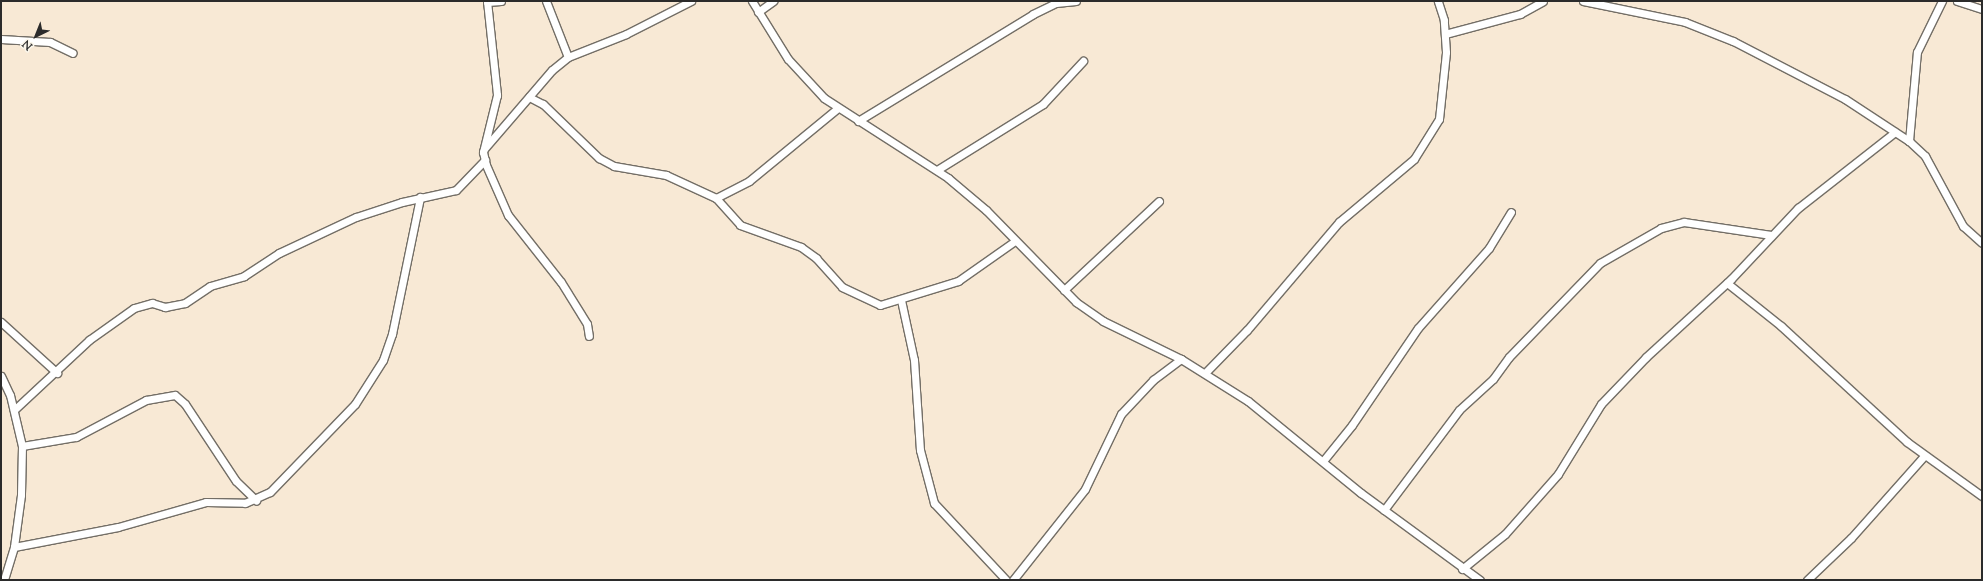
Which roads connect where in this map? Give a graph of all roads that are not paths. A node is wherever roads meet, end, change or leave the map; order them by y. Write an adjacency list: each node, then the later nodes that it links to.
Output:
1 (501, 1): 12 (street)
2 (546, 1): 19 (street)
3 (691, 1): 19 (street)
4 (752, 1): 15 (street)
5 (772, 1): 15 (street)
6 (1076, 1): 23 (street)
7 (1438, 1): 16 (street)
8 (1543, 1): 16 (street)
9 (1583, 1): 13 (street)
10 (1942, 1): 25 (street)
11 (1957, 1): 14 (street)
12 (487, 2): 26 (street)
13 (1606, 3): 24 (street)
14 (1982, 9)
15 (758, 12): 22 (street)
16 (1445, 34): 43 (street)
17 (1, 39): 18 (street)
18 (73, 53)
19 (568, 57): 21 (street)
20 (1083, 61): 28 (street)
21 (529, 98): 26 (street); 30 (street)
22 (838, 108): 23 (street); 30 (street)
23 (858, 121): 28 (street)
24 (1896, 132): 25 (street); 33 (street)
25 (1909, 141): 35 (street)
26 (484, 149): 27 (street)
27 (485, 160): 29 (street); 40 (street)
28 (937, 170): 34 (street)
29 (420, 197): 42 (street); 50 (street)
30 (716, 198): 38 (street)
31 (1158, 201): 37 (street)
32 (1511, 212): 48 (street)
33 (1771, 235): 36 (street); 51 (street)
34 (1015, 241): 37 (street); 38 (street)
35 (1982, 243)
36 (1727, 283): 47 (street); 53 (street)
37 (1064, 290): 41 (street)
38 (900, 300): 55 (street)
39 (1, 322): 42 (street)
40 (589, 336)
41 (1181, 359): 43 (street); 56 (street)
42 (57, 373): 45 (street)
43 (1205, 373): 48 (street)
44 (1, 376): 45 (street)
45 (14, 410): 46 (street)
46 (22, 446): 50 (street); 52 (street)
47 (1924, 456): 49 (street); 58 (street)
48 (1323, 461): 51 (street)
49 (1982, 496)
50 (256, 500): 52 (street)
51 (1384, 510): 53 (street)
52 (14, 547): 54 (street)
53 (1462, 569): 57 (street)
54 (4, 580)
55 (1006, 580)
56 (1013, 580)
57 (1480, 580)
58 (1808, 580)

